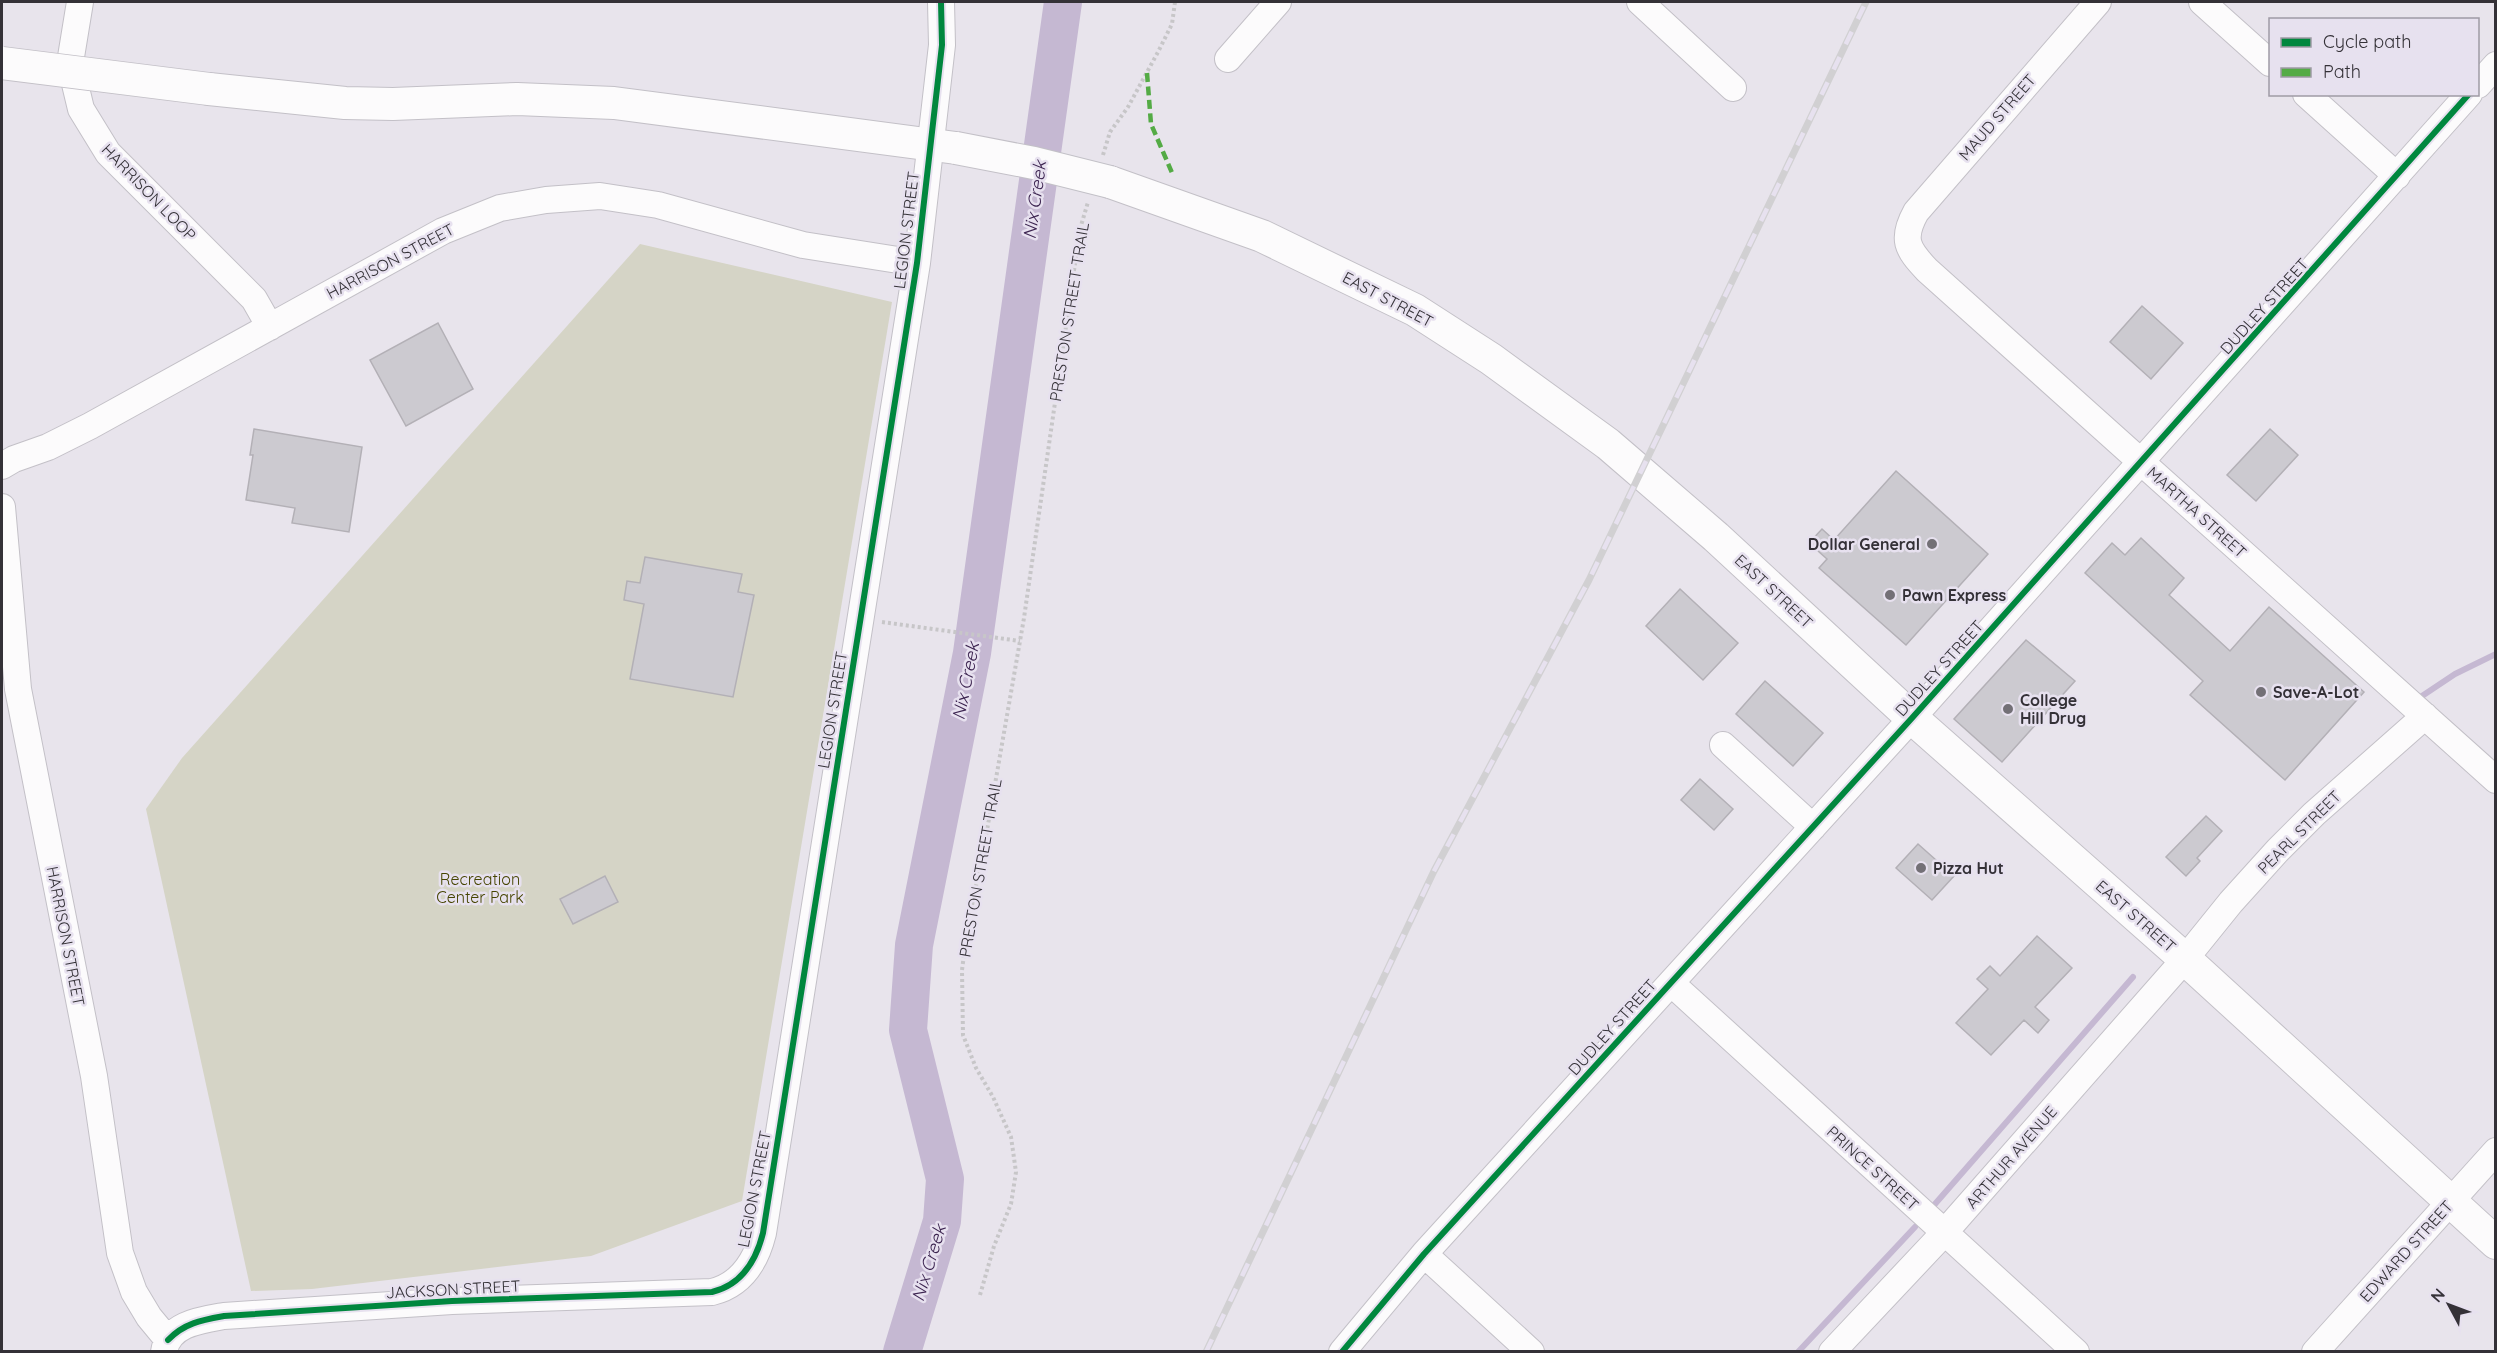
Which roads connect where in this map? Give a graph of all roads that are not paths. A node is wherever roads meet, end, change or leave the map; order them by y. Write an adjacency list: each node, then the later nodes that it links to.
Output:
1 (80, 2): 17 (street, HARRISON LOOP)
2 (941, 2): 13 (street, LEGION STREET)
3 (1278, 2): 7 (street)
4 (1640, 2): 10 (street)
5 (2098, 2): 15 (street, MAUD STREET)
6 (2202, 2): 8 (street)
7 (1228, 59)
8 (2269, 61)
9 (2, 63): 13 (main road, EAST STREET, bridge)
10 (1733, 88)
11 (2308, 96): 14 (street)
12 (2471, 96): 14 (street, DUDLEY STREET)
13 (943, 146): 16 (street, LEGION STREET); 22 (main road, EAST STREET, bridge)
14 (2397, 176): 18 (street, DUDLEY STREET)
15 (1906, 239): 18 (street, MARTHA STREET)
16 (917, 263): 17 (street, HARRISON STREET); 33 (street, LEGION STREET)
17 (270, 327): 19 (street, HARRISON STREET)
18 (2142, 463): 21 (street, MARTHA STREET); 22 (street, DUDLEY STREET)
19 (2, 466)
20 (2, 507): 34 (street, HARRISON STREET)
21 (2424, 716): 24 (street, MARTHA STREET); 26 (street, PEARL STREET)
22 (1912, 718): 25 (street, DUDLEY STREET); 26 (main road, EAST STREET)
23 (1723, 745): 25 (street)
24 (2496, 780)
25 (1813, 827): 27 (street, DUDLEY STREET)
26 (2185, 959): 29 (main road, EAST STREET); 30 (street, ARTHUR AVENUE)
27 (1671, 983): 30 (street, PRINCE STREET); 32 (street, DUDLEY STREET)
28 (2496, 1151): 29 (street, EDWARD STREET)
29 (2450, 1202): 31 (main road, EAST STREET); 39 (street, EDWARD STREET)
30 (1944, 1233): 37 (street, ARTHUR AVENUE); 38 (street, PRINCE STREET)
31 (2496, 1243)
32 (1424, 1254): 35 (street, DUDLEY STREET); 36 (street)
33 (742, 1275): 34 (street, JACKSON STREET)
34 (166, 1346)
35 (1342, 1352)
36 (1531, 1352)
37 (1832, 1352)
38 (2076, 1352)
39 (2315, 1352)

